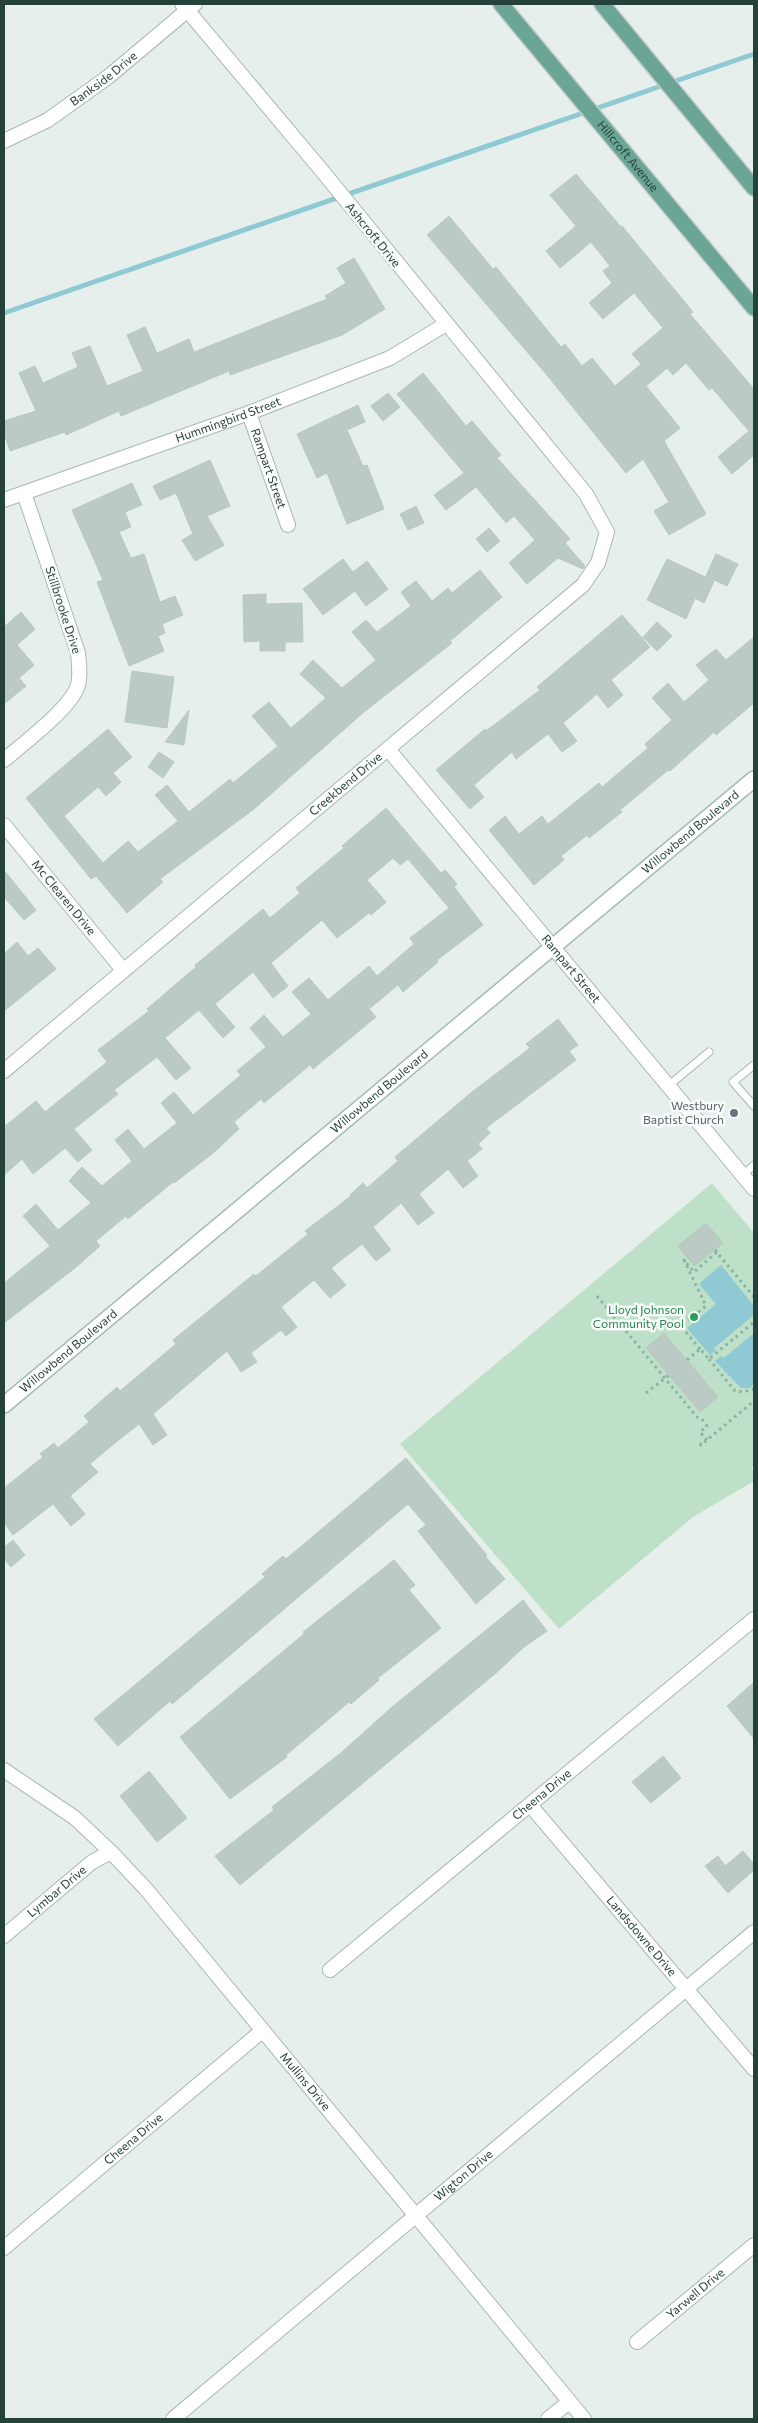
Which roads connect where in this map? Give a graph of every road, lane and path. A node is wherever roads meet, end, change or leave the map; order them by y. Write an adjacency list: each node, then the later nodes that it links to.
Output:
1 (501, 4): 6 (main road, Hillcroft Avenue)
2 (602, 4): 5 (main road)
3 (188, 6): 4 (street, Bankside Drive); 7 (street, Ashcroft Drive)
4 (4, 141)
5 (754, 188)
6 (754, 308)
7 (446, 324): 8 (street, Hummingbird Street); 9 (street, Ashcroft Drive)
8 (249, 413): 10 (street, Hummingbird Street); 12 (street, Rampart Street)
9 (564, 467): 13 (street, Creekbend Drive)
10 (24, 493): 11 (street, Hummingbird Street); 14 (street, Stillbrooke Drive)
11 (4, 500)
12 (288, 525)
13 (388, 749): 17 (street, Rampart Street); 18 (street, Creekbend Drive)
14 (4, 760)
15 (754, 779): 17 (main road, Willowbend Boulevard)
16 (4, 825): 18 (street, Mc Clearen Drive)
17 (554, 948): 22 (street, Rampart Street); 38 (main road, Willowbend Boulevard)
18 (123, 970): 21 (street, Creekbend Drive)
19 (709, 1052): 22 (lane)
20 (754, 1065): 23 (lane)
21 (4, 1071)
22 (668, 1086): 25 (street, Rampart Street)
23 (754, 1106)
24 (754, 1165): 25 (lane)
25 (742, 1175): 26 (street, Rampart Street)
26 (754, 1189)
27 (597, 1296): 34 (path)
28 (754, 1297): 30 (path)
29 (754, 1322): 31 (path)
30 (700, 1349): 31 (path); 32 (path)
31 (709, 1359): 35 (path)
32 (686, 1360)
33 (669, 1375): 34 (path)
34 (665, 1378): 36 (path); 39 (path)
35 (754, 1389)
36 (646, 1393)
37 (754, 1401): 39 (path)
38 (4, 1405)
39 (707, 1440): 40 (path)
40 (700, 1443)
41 (754, 1619): 43 (street, Cheena Drive)
42 (4, 1770): 44 (street, Mullins Drive)
43 (530, 1804): 47 (street, Cheena Drive); 48 (street, Landsdowne Drive)
44 (111, 1852): 46 (street, Lymbar Drive); 49 (street, Mullins Drive)
45 (754, 1932): 48 (street, Wigton Drive)
46 (4, 1936)
47 (330, 1970)
48 (686, 1989): 50 (street, Landsdowne Drive); 51 (street, Wigton Drive)
49 (262, 2031): 51 (street, Mullins Drive); 53 (street, Cheena Drive)
50 (754, 2069)
51 (417, 2216): 55 (street, Mullins Drive); 56 (street, Wigton Drive)
52 (754, 2245): 54 (street, Yarwell Drive)
53 (4, 2248)
54 (637, 2342)
55 (569, 2402): 57 (street); 58 (street, Mullins Drive)
56 (173, 2419)
57 (548, 2419)
58 (584, 2419)

